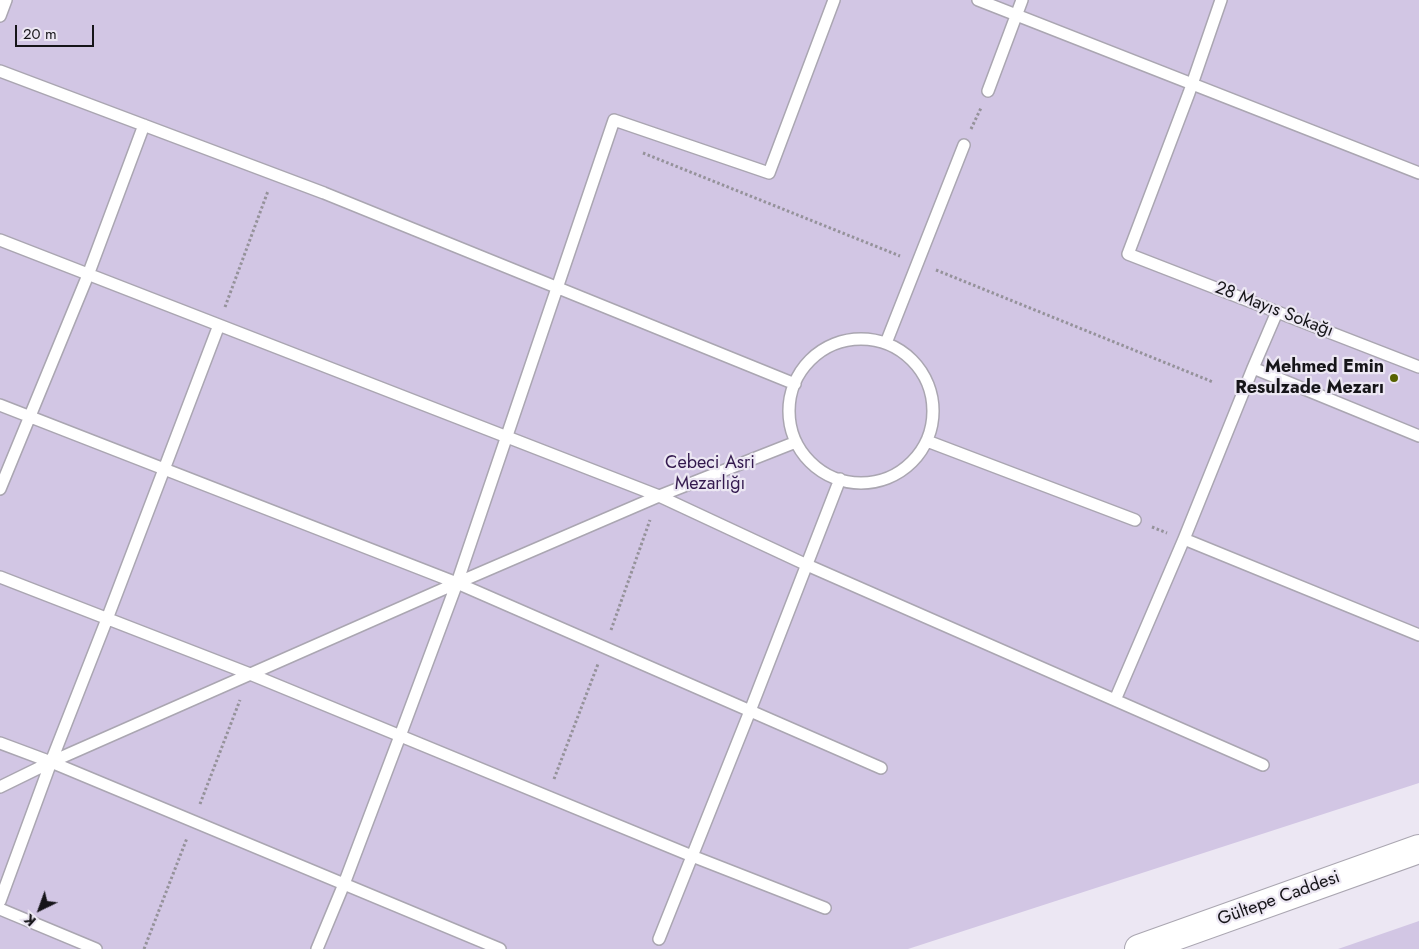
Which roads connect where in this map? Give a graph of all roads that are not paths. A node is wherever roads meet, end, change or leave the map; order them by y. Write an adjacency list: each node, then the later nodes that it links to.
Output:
1 (6, 0): 7 (lane)
2 (834, 0): 16 (lane)
3 (978, 0): 6 (lane)
4 (1022, 0): 6 (lane)
5 (1221, 0): 9 (lane)
6 (1016, 15): 9 (lane); 10 (lane)
7 (0, 16)
8 (0, 71): 11 (lane)
9 (1192, 84): 13 (lane); 17 (lane, 28 Mayıs Sokağı)
10 (988, 91)
11 (144, 125): 15 (lane); 16 (lane)
12 (964, 145): 19 (lane)
13 (1419, 173)
14 (0, 240): 15 (lane)
15 (88, 275): 18 (lane); 24 (lane)
16 (557, 288): 22 (lane); 25 (lane)
17 (1277, 312): 20 (lane, 28 Mayıs Sokağı); 21 (lane)
18 (219, 324): 25 (lane); 29 (lane)
19 (886, 343): 22 (lane); 27 (lane)
20 (1419, 367)
21 (1253, 368): 26 (lane); 34 (lane)
22 (795, 384): 28 (lane)
23 (0, 405): 24 (lane)
24 (29, 417): 29 (lane); 31 (lane)
25 (506, 436): 32 (lane); 37 (lane)
26 (1419, 436)
27 (927, 441): 30 (lane); 33 (lane)
28 (796, 442): 30 (lane); 32 (lane)
29 (165, 469): 37 (lane); 38 (lane)
30 (840, 479): 35 (lane)
31 (0, 489)
32 (659, 496): 35 (lane); 37 (lane)
33 (1135, 520)
34 (1184, 539): 39 (lane); 41 (lane)
35 (807, 565): 41 (lane); 42 (lane)
36 (0, 577): 38 (lane)
37 (457, 583): 40 (lane); 42 (lane); 43 (lane)
38 (107, 619): 40 (lane); 45 (lane)
39 (1419, 635)
40 (250, 674): 43 (lane); 45 (lane)
41 (1115, 700): 46 (lane)
42 (750, 711): 47 (lane); 50 (lane)
43 (400, 736): 50 (lane); 51 (lane)
44 (0, 742): 45 (lane)
45 (51, 762): 48 (lane); 51 (lane); 52 (lane)
46 (1263, 765)
47 (881, 768)
48 (0, 786)
49 (1419, 849): 59 (main road, Gültepe Caddesi)
50 (692, 856): 53 (lane); 55 (lane)
51 (344, 884): 57 (lane); 58 (lane)
52 (0, 901)
53 (825, 908)
54 (0, 909): 56 (lane)
55 (659, 939)
56 (96, 949)
57 (317, 949)
58 (500, 949)
59 (1139, 949)

